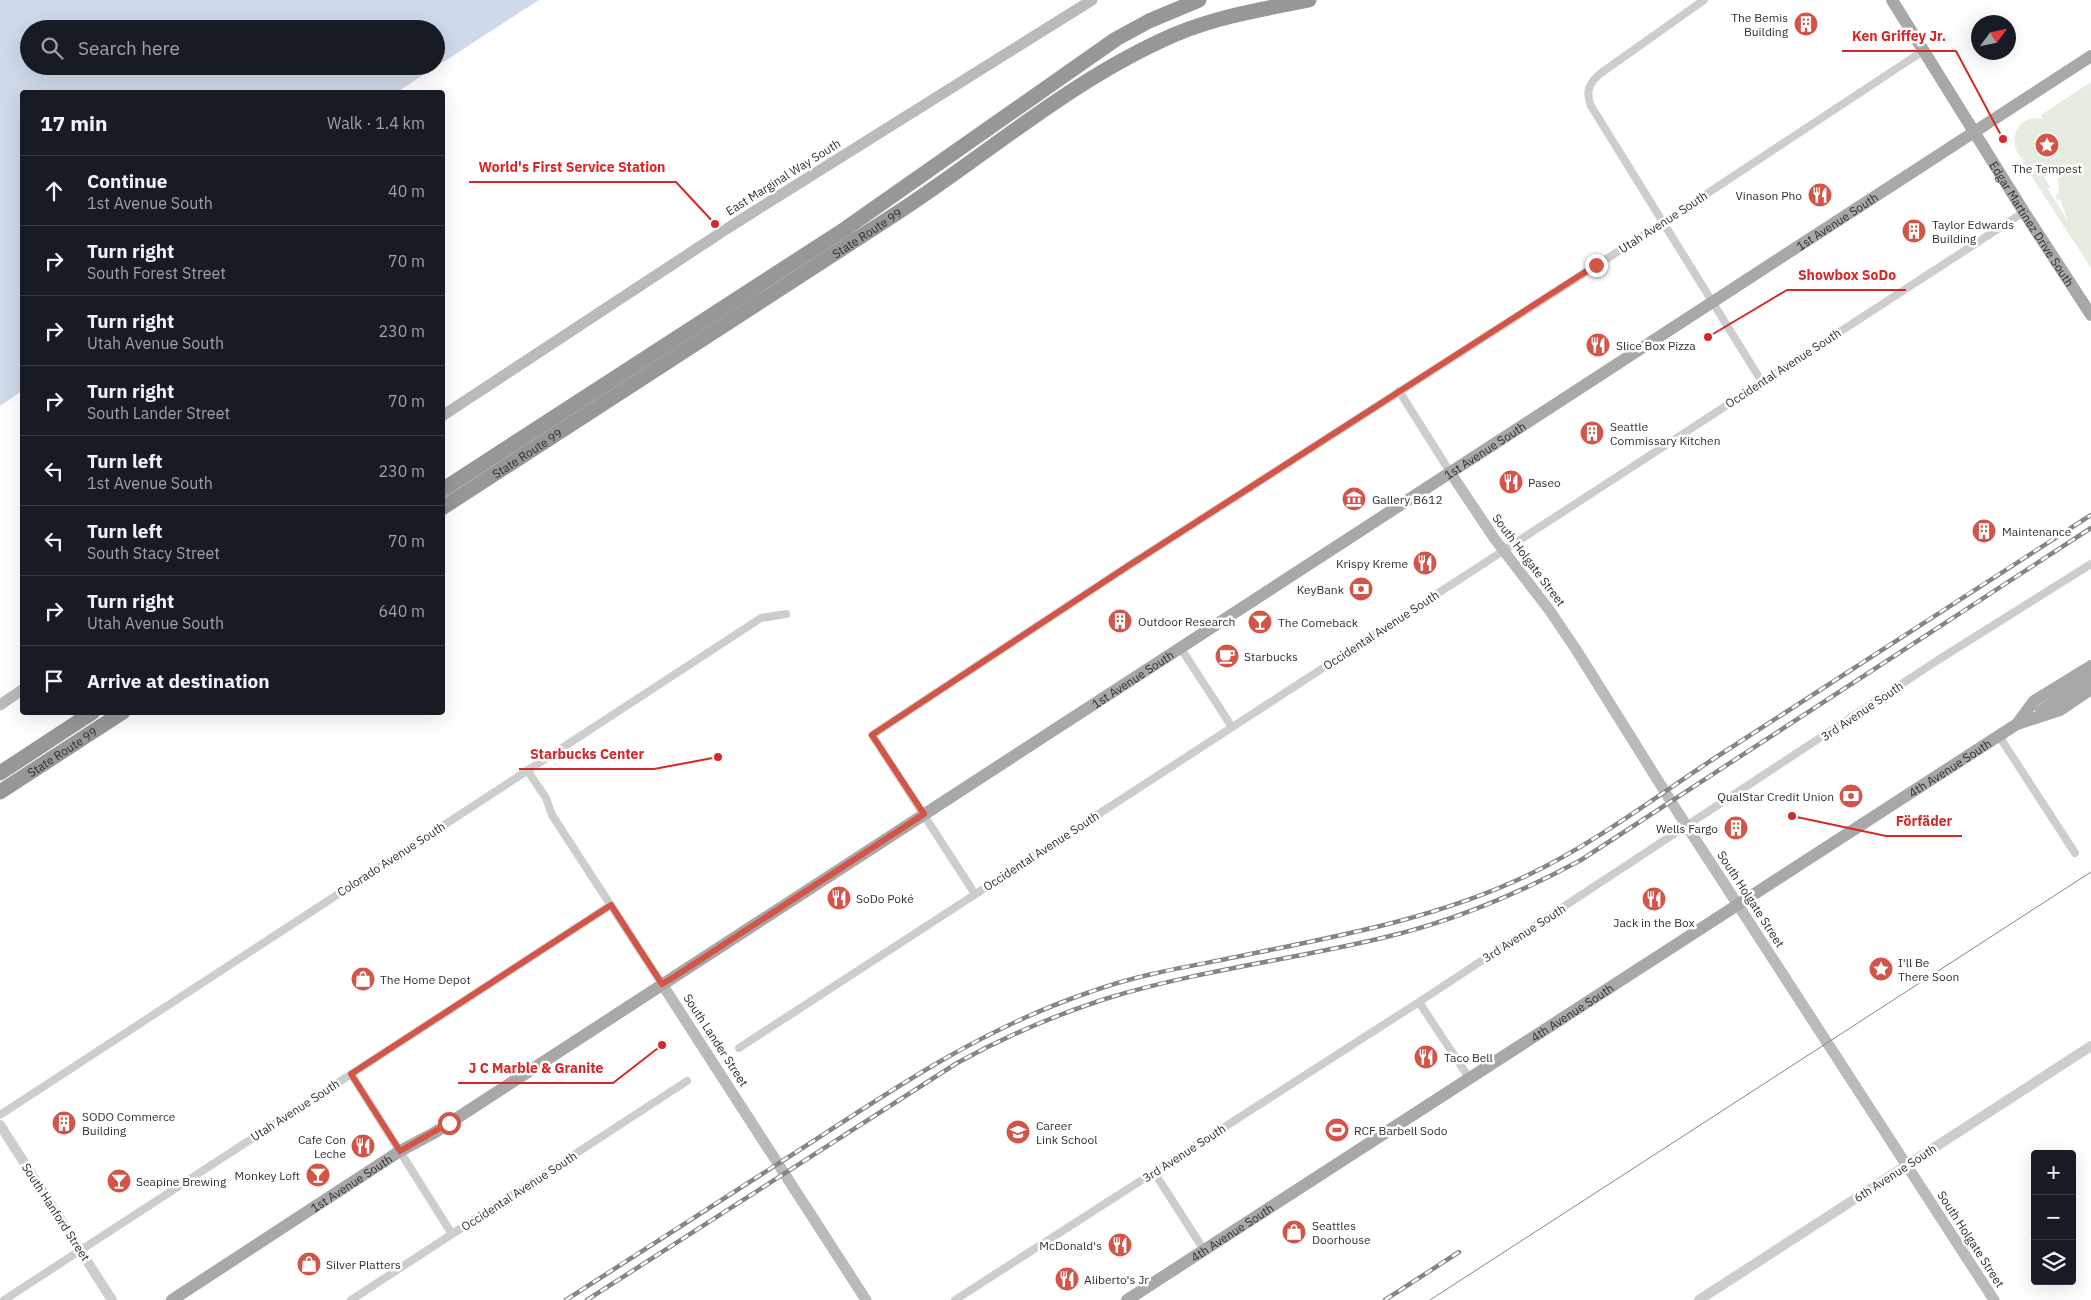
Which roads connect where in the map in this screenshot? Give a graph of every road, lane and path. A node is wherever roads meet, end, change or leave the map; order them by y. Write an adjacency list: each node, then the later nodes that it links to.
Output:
1 (1092, 0): 15 (main road, East Marginal Way South)
2 (1199, 0): 17 (highway, State Route 99)
3 (1309, 0): 18 (highway, State Route 99)
4 (1704, 0): 10 (street)
5 (1892, 0): 6 (main road, Edgar Martinez Drive South)
6 (1923, 51): 8 (main road, Edgar Martinez Drive South); 10 (street, Utah Avenue South)
7 (2091, 56): 8 (main road, 1st Avenue South)
8 (1974, 132): 9 (main road, Edgar Martinez Drive South); 11 (main road, 1st Avenue South)
9 (2024, 212): 12 (main road, Edgar Martinez Drive South); 13 (street, Occidental Avenue South)
10 (1664, 222): 11 (street); 14 (street, Utah Avenue South)
11 (1712, 302): 13 (street); 16 (main road, 1st Avenue South)
12 (2091, 316)
13 (1762, 382): 19 (street, Occidental Avenue South)
14 (1399, 391): 16 (street, South Holgate Street); 38 (street, Utah Avenue South)
15 (445, 414)
16 (1450, 472): 19 (main road, South Holgate Street); 22 (main road, 1st Avenue South)
17 (445, 488)
18 (445, 506)
19 (1503, 551): 33 (street, Occidental Avenue South); 39 (main road, South Holgate Street)
20 (2091, 564): 39 (street, 3rd Avenue South)
21 (786, 614): 35 (street, Colorado Avenue South)
22 (1180, 647): 33 (street); 38 (main road, 1st Avenue South)
23 (2091, 656): 25 (main road)
24 (2091, 666): 25 (main road, 4th Avenue South)
25 (2076, 676): 32 (main road, 4th Avenue South)
26 (2091, 678): 32 (main road)
27 (2091, 689): 32 (main road, 4th Avenue South)
28 (20, 691): 29 (main road)
29 (0, 705)
30 (88, 715): 36 (highway, State Route 99)
31 (118, 715): 37 (highway, State Route 99)
32 (2017, 724): 34 (main road, 4th Avenue South)
33 (1232, 727): 41 (street, Occidental Avenue South)
34 (1999, 736): 40 (street); 42 (main road, 4th Avenue South)
35 (527, 770): 43 (street, South Lander Street); 51 (street, Colorado Avenue South)
36 (0, 773)
37 (0, 792)
38 (924, 814): 41 (street); 44 (main road, 1st Avenue South)
39 (1688, 826): 42 (main road, South Holgate Street); 45 (street, 3rd Avenue South)
40 (2075, 852)
41 (975, 894): 47 (street, Occidental Avenue South)
42 (1737, 903): 49 (main road, 4th Avenue South); 54 (main road, South Holgate Street)
43 (611, 905): 44 (street, South Lander Street); 48 (street, Utah Avenue South)
44 (662, 984): 53 (main road, 1st Avenue South); 63 (main road, South Lander Street)
45 (1419, 1002): 49 (street); 55 (street, 3rd Avenue South)
46 (2091, 1046): 54 (street, 6th Avenue South)
47 (739, 1048)
48 (351, 1074): 53 (street); 58 (street, Utah Avenue South)
49 (1470, 1078): 57 (main road, 4th Avenue South)
50 (687, 1081): 56 (street, Occidental Avenue South)
51 (0, 1115)
52 (0, 1125): 58 (street, South Hanford Street)
53 (400, 1151): 56 (street); 61 (main road, 1st Avenue South)
54 (1907, 1165): 66 (street, 6th Avenue South); 67 (main road, South Holgate Street)
55 (1154, 1172): 57 (street); 64 (street, 3rd Avenue South)
56 (452, 1234): 62 (street, Occidental Avenue South)
57 (1204, 1250): 65 (main road, 4th Avenue South)
58 (80, 1251): 59 (street, Utah Avenue South); 60 (street, South Hanford Street)
59 (4, 1300)
60 (112, 1300)
61 (172, 1300)
62 (350, 1300)
63 (866, 1300)
64 (956, 1300)
65 (1127, 1300)
66 (1698, 1300)
67 (1994, 1300)

